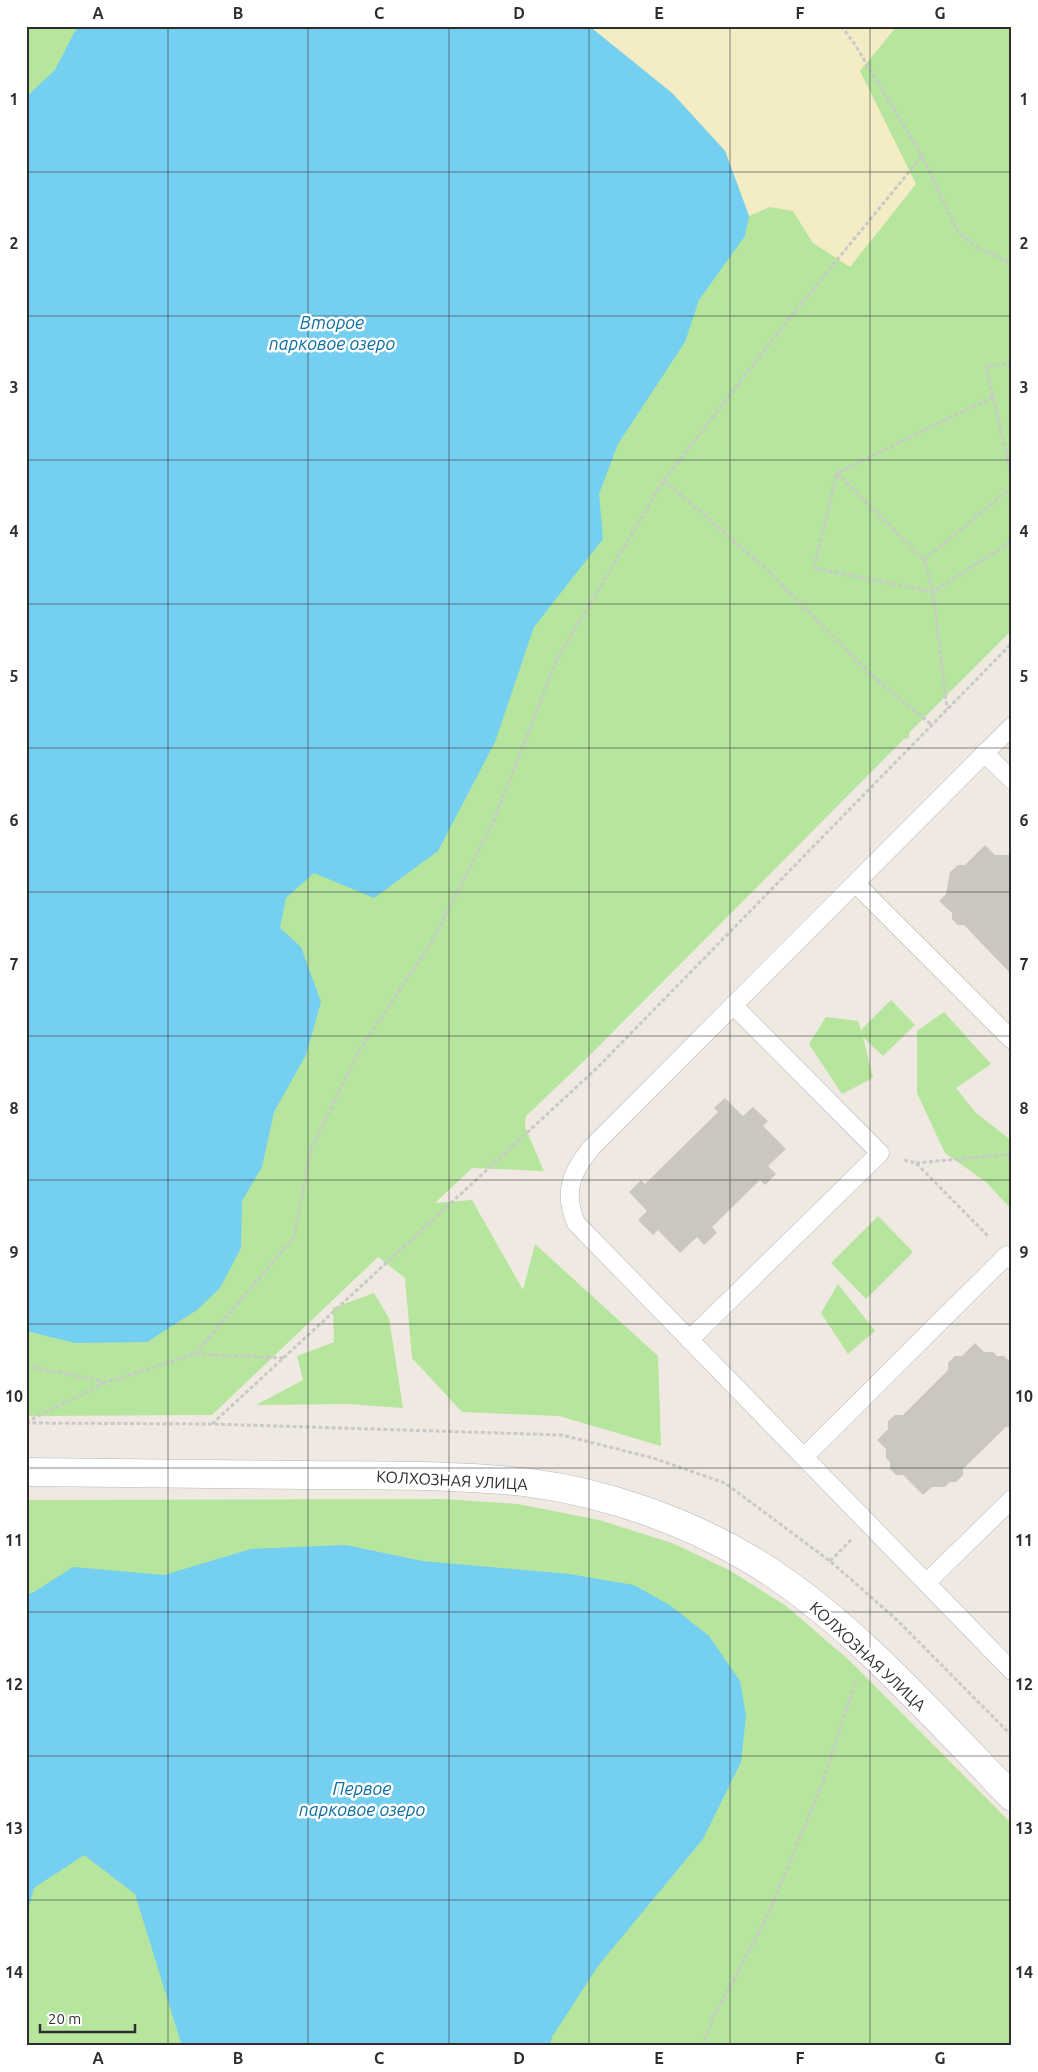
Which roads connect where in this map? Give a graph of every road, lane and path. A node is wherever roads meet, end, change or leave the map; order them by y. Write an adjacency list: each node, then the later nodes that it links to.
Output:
1 (841, 26): 4 (path)
2 (1006, 26): 3 (path)
3 (1012, 32)
4 (922, 156): 5 (path); 10 (path)
5 (1012, 263)
6 (1012, 362): 7 (path)
7 (993, 397): 8 (path); 9 (path)
8 (837, 473): 13 (path); 14 (path)
9 (1012, 478)
10 (664, 480): 17 (path); 29 (path)
11 (1012, 487): 13 (path)
12 (1012, 541): 14 (path)
13 (924, 560): 14 (path)
14 (933, 592): 16 (path)
15 (1012, 643): 16 (path)
16 (947, 710): 17 (path)
17 (932, 725): 30 (path)
18 (1012, 726): 19 (lane)
19 (984, 754): 20 (lane); 21 (lane)
20 (1012, 780)
21 (854, 883): 22 (lane); 23 (lane)
22 (733, 1005): 24 (lane); 28 (lane)
23 (1012, 1040)
24 (880, 1153): 26 (path); 28 (lane)
25 (1012, 1154): 26 (path)
26 (916, 1163): 27 (path)
27 (1009, 1257): 35 (lane)
28 (689, 1340): 35 (lane)
29 (195, 1354): 30 (path); 32 (path)
30 (283, 1358): 34 (path)
31 (26, 1366): 32 (path)
32 (107, 1382): 33 (path)
33 (26, 1422)
34 (212, 1424)
35 (804, 1458): 38 (lane)
36 (26, 1472): 39 (main road, КОЛХОЗНАЯ УЛИЦА)
37 (1012, 1499): 38 (lane)
38 (926, 1583): 40 (lane)
39 (866, 1649): 41 (main road, КОЛХОЗНАЯ УЛИЦА); 42 (path)
40 (1012, 1671)
41 (1012, 1797)
42 (702, 2046)

